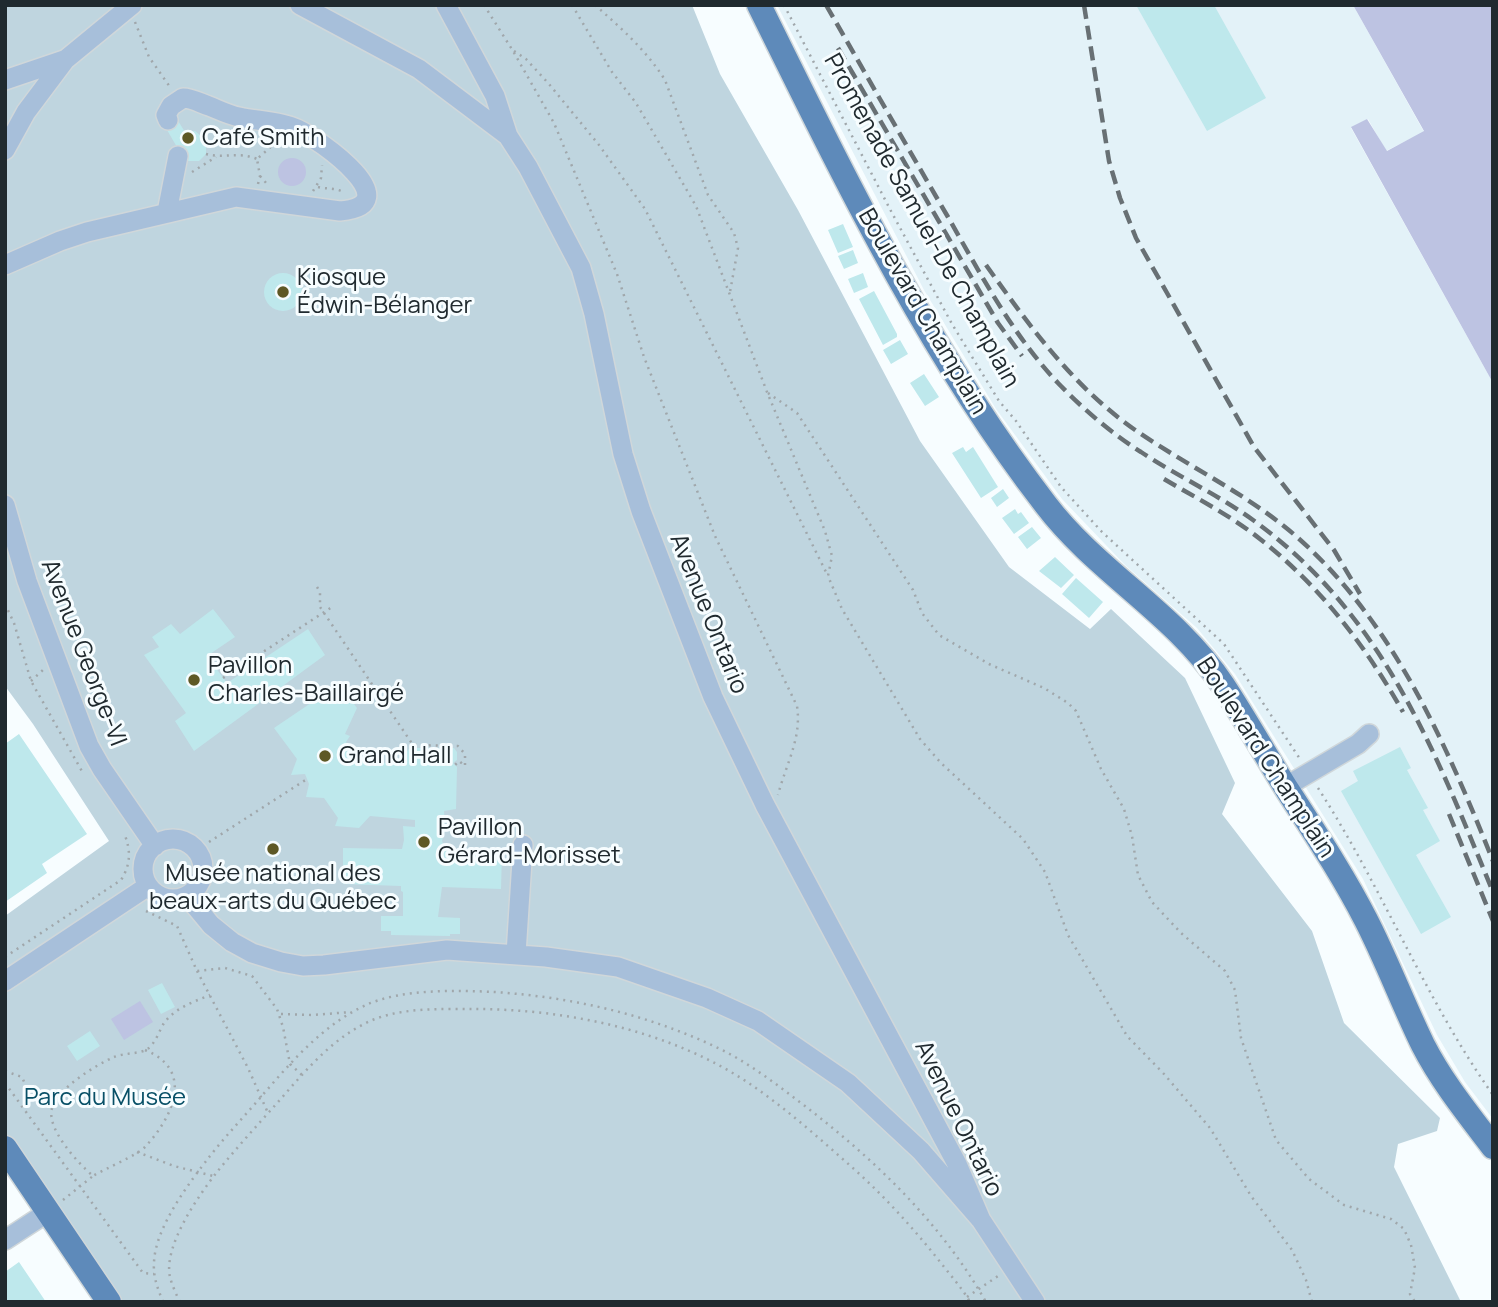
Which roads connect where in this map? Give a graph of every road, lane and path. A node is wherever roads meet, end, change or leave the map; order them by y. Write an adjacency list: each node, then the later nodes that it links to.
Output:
1 (300, 5): 15 (street)
2 (446, 5): 15 (street, Avenue Ontario)
3 (484, 5): 9 (path)
4 (572, 5): 29 (path)
5 (595, 5): 29 (path)
6 (759, 5): 43 (main road, Boulevard Champlain)
7 (784, 5): 41 (path, Promenade Samuel-De Champlain)
8 (131, 6): 10 (street); 12 (path)
9 (513, 51): 32 (path); 44 (path)
10 (65, 60): 11 (street); 16 (street)
11 (5, 80)
12 (183, 97): 13 (street); 14 (street)
13 (168, 120)
14 (271, 123): 19 (path); 26 (street)
15 (508, 136): 44 (street, Avenue Ontario)
16 (5, 150)
17 (206, 154): 19 (path)
18 (178, 156): 27 (street)
19 (257, 159): 21 (path)
20 (323, 164): 23 (path)
21 (260, 176): 22 (path); 26 (path)
22 (268, 185)
23 (317, 187): 24 (path); 25 (path)
24 (341, 191)
25 (308, 195)
26 (242, 198): 27 (street)
27 (167, 212): 28 (street)
28 (5, 265)
29 (730, 295): 30 (path)
30 (767, 392): 32 (path); 91 (path)
31 (5, 505): 48 (street, Avenue George-VI)
32 (828, 576): 90 (path)
33 (317, 587): 36 (path)
34 (5, 604): 40 (path)
35 (331, 607): 36 (path)
36 (324, 612): 37 (path); 39 (path)
37 (223, 678)
38 (1369, 734): 41 (street)
39 (455, 765)
40 (83, 773)
41 (1309, 773): 43 (street); 64 (path, Promenade Samuel-De Champlain)
42 (307, 779): 46 (path)
43 (1285, 787): 69 (main road, Boulevard Champlain)
44 (765, 805): 68 (street, Avenue Ontario)
45 (121, 827): 53 (path)
46 (209, 842)
47 (523, 845): 52 (street)
48 (155, 846): 49 (street); 50 (street)
49 (148, 886): 50 (street); 55 (street)
50 (187, 896): 52 (street)
51 (146, 911): 54 (path)
52 (516, 954): 71 (street)
53 (5, 957)
54 (197, 971): 56 (path); 58 (path)
55 (5, 981)
56 (210, 995): 59 (path); 65 (path)
57 (354, 1011): 58 (path); 60 (path); 82 (path)
58 (279, 1014): 60 (path)
59 (145, 1050): 66 (path); 72 (path)
60 (290, 1064): 62 (path); 65 (path)
61 (5, 1071): 66 (path)
62 (302, 1075): 67 (path); 83 (path)
63 (5, 1083): 76 (path)
64 (1493, 1095)
65 (261, 1097): 67 (path); 73 (path)
66 (52, 1109): 74 (path)
67 (268, 1114): 75 (path)
68 (941, 1134): 71 (street); 78 (street, Avenue Ontario)
69 (1493, 1147)
70 (5, 1148): 77 (main road)
71 (921, 1151): 78 (street)
72 (137, 1152): 73 (path); 74 (path)
73 (198, 1172): 75 (path); 80 (path)
74 (93, 1176): 76 (path)
75 (214, 1177): 86 (path)
76 (80, 1188): 77 (path); 80 (path)
77 (48, 1212): 79 (street); 84 (main road)
78 (981, 1220): 89 (street)
79 (5, 1240)
80 (154, 1274): 85 (path)
81 (998, 1276): 82 (path)
82 (979, 1289): 83 (path); 88 (path)
83 (967, 1297): 87 (path)
84 (109, 1302)
85 (163, 1302)
86 (180, 1302)
87 (970, 1302)
88 (986, 1302)
89 (1035, 1302)
90 (1312, 1302)
91 (1415, 1302)

